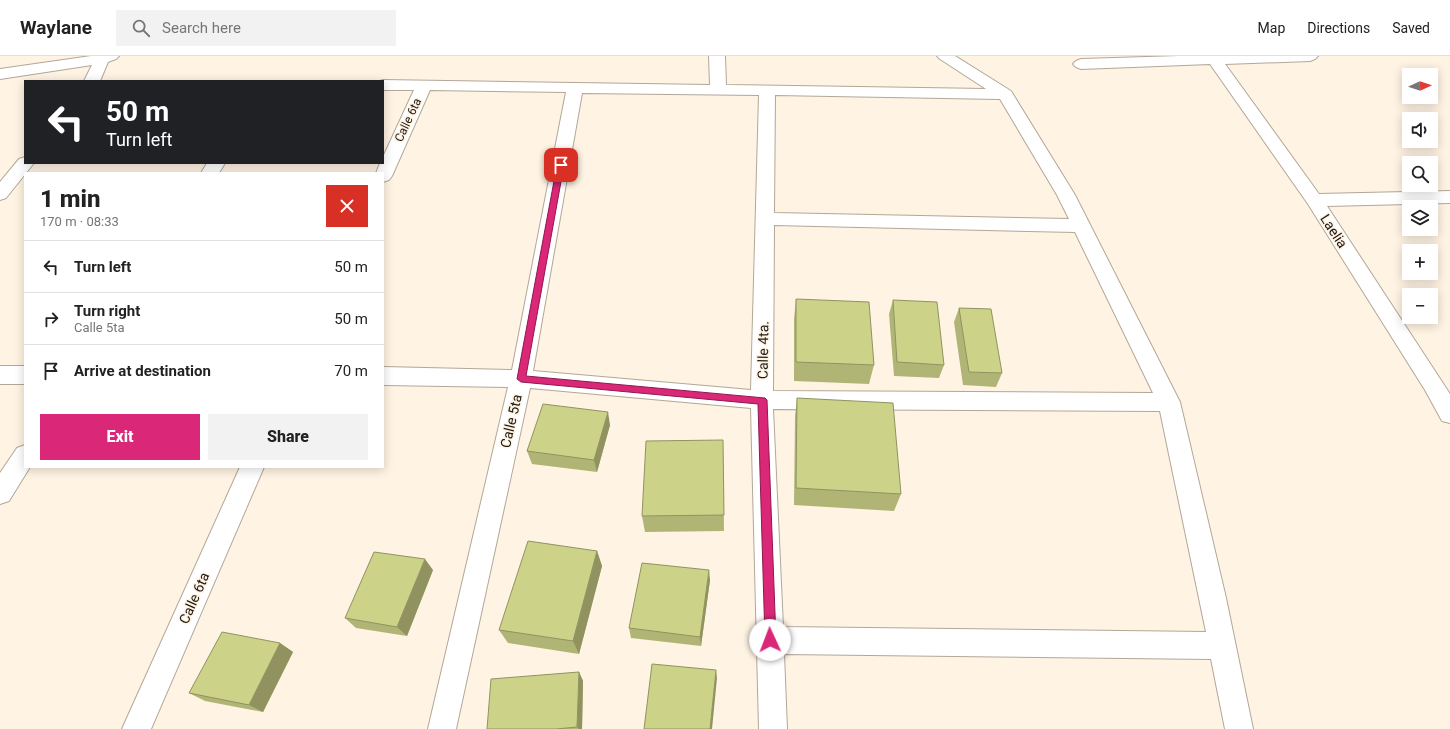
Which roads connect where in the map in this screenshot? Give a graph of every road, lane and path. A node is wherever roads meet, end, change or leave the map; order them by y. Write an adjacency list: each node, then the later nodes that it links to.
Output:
1 (717, 56): 12 (street)
2 (945, 56): 14 (street)
3 (1310, 56): 5 (street)
4 (105, 57): 7 (street); 8 (street)
5 (1211, 58): 6 (street); 19 (street, Laelia)
6 (1081, 64)
7 (0, 74)
8 (93, 80)
9 (384, 85): 10 (street)
10 (424, 86): 11 (street); 16 (street, Calle 6ta)
11 (575, 88): 12 (street); 25 (street, Calle 5ta)
12 (718, 90): 13 (street)
13 (767, 91): 14 (street); 20 (street, Calle 4ta.)
14 (1005, 94): 21 (street)
15 (24, 164): 17 (street)
16 (384, 174)
17 (0, 194)
18 (1450, 197): 19 (street)
19 (1314, 200): 26 (street, Laelia)
20 (766, 219): 21 (street); 27 (street, Calle 4ta.)
21 (1082, 226): 28 (street)
22 (0, 375): 23 (street)
23 (24, 375)
24 (384, 376): 25 (street)
25 (521, 379): 27 (street); 36 (street, Calle 5ta)
26 (1441, 383): 29 (street, Laelia)
27 (762, 400): 28 (street); 33 (street, Calle 4ta.)
28 (1169, 402): 34 (street)
29 (1450, 414)
30 (24, 457): 32 (street)
31 (252, 468): 35 (street, Calle 6ta)
32 (0, 493)
33 (770, 640): 34 (street); 37 (street, Calle 4ta.)
34 (1222, 646): 38 (street)
35 (136, 729)
36 (442, 729)
37 (773, 729)
38 (1239, 729)

